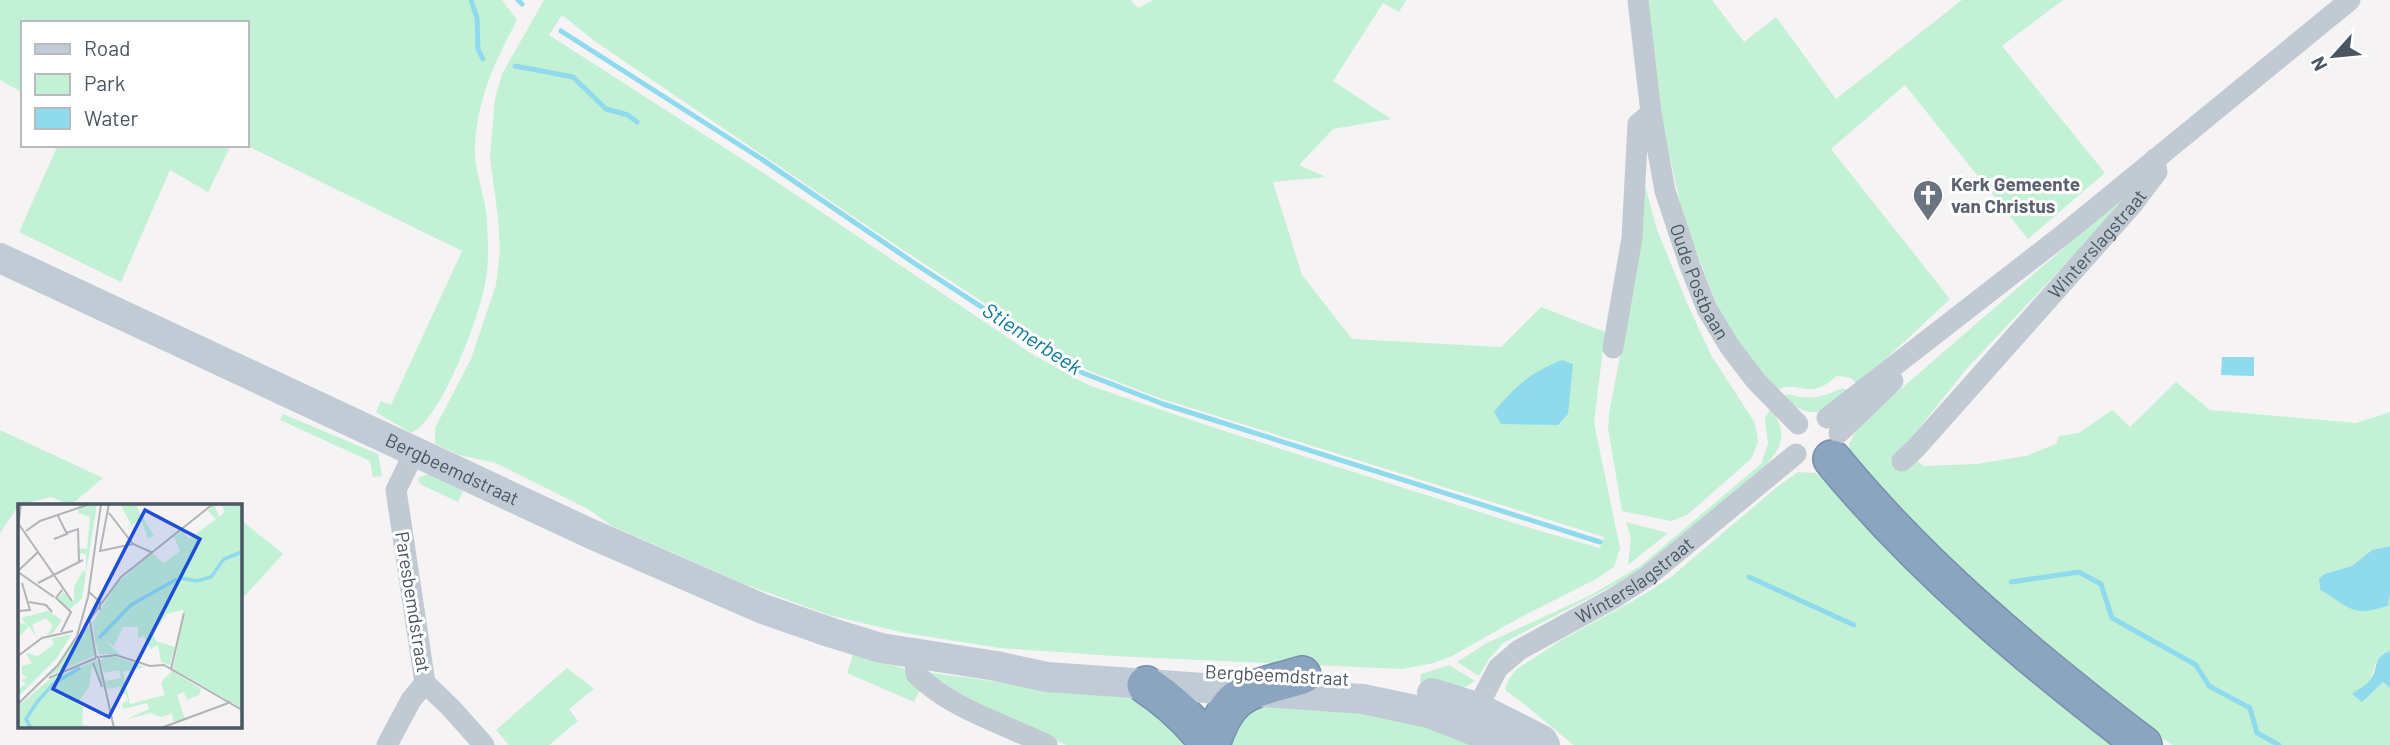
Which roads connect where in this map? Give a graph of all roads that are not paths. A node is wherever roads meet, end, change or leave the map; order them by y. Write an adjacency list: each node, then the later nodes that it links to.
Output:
1 (1638, 0): 3 (street, Oude Postbaan)
2 (2350, 0): 4 (street, Winterslagstraat)
3 (1651, 113): 6 (street); 7 (street, Oude Postbaan)
4 (2155, 159): 8 (street, Winterslagstraat); 10 (street, Winterslagstraat)
5 (0, 258): 9 (street, Bergbeemdstraat)
6 (1612, 348)
7 (1798, 424): 8 (street); 8 (street)
8 (1824, 441): 17 (street, Winterslagstraat); 24 (highway)
9 (414, 453): 11 (street, Bergbeemdstraat); 14 (street, Paresbemdstraat)
10 (1915, 456)
11 (914, 654): 12 (street, Bergbeemdstraat); 20 (street)
12 (996, 666): 13 (street, Bergbeemdstraat); 15 (street, Bergbeemdstraat)
13 (1303, 675): 16 (highway); 17 (street, Bergbeemdstraat)
14 (425, 683): 18 (street, Paresbemdstraat); 19 (street)
15 (1146, 685): 16 (street, Bergbeemdstraat); 21 (highway)
16 (1252, 691): 17 (street, Bergbeemdstraat); 21 (highway)
17 (1472, 717): 22 (street, Bergbeemdstraat); 23 (street, Bergbeemdstraat)
18 (387, 745)
19 (484, 745)
20 (1047, 745)
21 (1211, 745)
22 (1510, 745)
23 (1545, 745)
24 (2143, 745)

